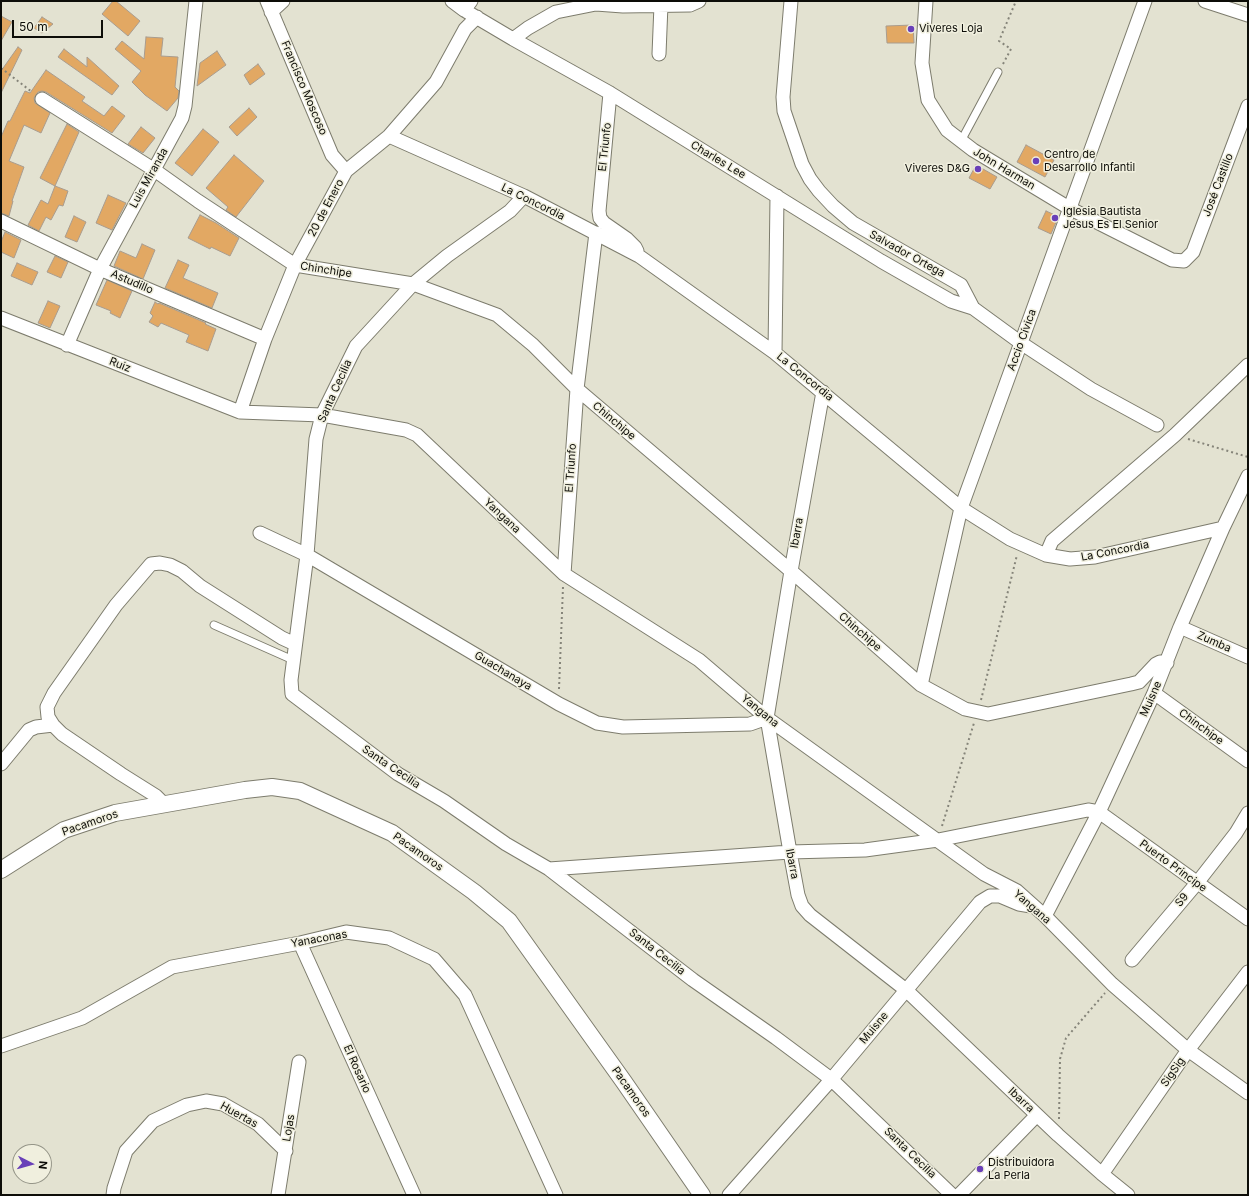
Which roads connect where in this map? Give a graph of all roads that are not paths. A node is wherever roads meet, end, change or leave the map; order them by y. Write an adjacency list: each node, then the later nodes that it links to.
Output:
1 (196, 1): 22 (street, Luis Miranda)
2 (283, 1): 10 (street)
3 (452, 1): 9 (street, Charles Lee)
4 (699, 1): 11 (street)
5 (791, 1): 34 (street, Salvador Ortega)
6 (926, 1): 21 (street, John Harman)
7 (1145, 1): 26 (street, Accio Cívica)
8 (1205, 1): 12 (street)
9 (468, 5): 13 (street, Charles Lee)
10 (269, 6): 23 (street, Francisco Moscoso)
11 (661, 6): 14 (street); 15 (street)
12 (1248, 15)
13 (476, 17): 14 (street, Charles Lee); 20 (street, 20 de Enero)
14 (513, 39): 17 (street, Charles Lee)
15 (659, 54)
16 (998, 72): 21 (lane)
17 (610, 93): 25 (street, Charles Lee); 29 (street, El Triunfo)
18 (42, 99): 22 (street, Chinchipe)
19 (1248, 106): 30 (street, José Castillo)
20 (389, 136): 23 (street, 20 de Enero); 24 (street, La Concordia)
21 (961, 142): 26 (street, John Harman)
22 (153, 169): 31 (street, Chinchipe); 32 (street, Luis Miranda)
23 (346, 171): 31 (street, 20 de Enero)
24 (524, 196): 28 (street, La Concordia); 33 (street, Santa Cecilia)
25 (777, 196): 34 (street, Charles Lee); 39 (street)
26 (1069, 208): 30 (street, John Harman); 37 (street, Accio Cívica)
27 (1, 221): 32 (street, Astudillo)
28 (596, 233): 29 (street, La Concordia); 41 (street, El Triunfo)
29 (639, 256): 39 (street, La Concordia)
30 (1184, 261)
31 (295, 265): 33 (street, Chinchipe); 36 (street, 20 de Enero)
32 (100, 269): 36 (street, Astudillo); 38 (street, Luis Miranda)
33 (413, 284): 41 (street, Chinchipe); 44 (street, Santa Cecilia)
34 (973, 308): 37 (street, Salvador Ortega)
35 (1, 318): 38 (street, Ruiz)
36 (265, 339): 43 (street, 20 de Enero)
37 (1021, 344): 45 (street, Salvador Ortega); 47 (street, Accio Cívica)
38 (67, 345): 43 (street, Ruiz)
39 (775, 353): 42 (street, La Concordia)
40 (1248, 365): 51 (street)
41 (577, 389): 52 (street, Chinchipe); 53 (street, El Triunfo)
42 (823, 392): 47 (street, La Concordia); 52 (street, Ibarra)
43 (240, 412): 44 (street, Yangana)
44 (322, 415): 50 (street, Santa Cecilia); 53 (street, Yangana)
45 (1157, 425)
46 (1248, 476): 48 (street, Muisne)
47 (961, 508): 51 (street, La Concordia); 60 (street, Accio Cívica)
48 (1223, 528): 51 (street, La Concordia); 55 (street, Muisne)
49 (260, 533): 50 (street, Guachanaya)
50 (306, 555): 56 (street, Santa Cecilia); 62 (street, Guachanaya)
51 (1046, 555)
52 (791, 571): 60 (street, Chinchipe); 62 (street, Ibarra)
53 (564, 574): 62 (street, Yangana)
54 (214, 625): 58 (lane)
55 (1180, 627): 57 (street, Zumba); 59 (street, Muisne)
56 (295, 644): 58 (street, Santa Cecilia); 63 (street)
57 (1248, 657)
58 (293, 660): 72 (street, Santa Cecilia)
59 (1167, 663): 60 (street, Chinchipe); 61 (street, Muisne)
60 (921, 685)
61 (1154, 693): 64 (street, Chinchipe); 67 (street, Muisne)
62 (767, 718): 69 (street, Yangana); 70 (street, Ibarra)
63 (53, 726): 65 (street); 66 (street)
64 (1248, 761)
65 (1, 764)
66 (164, 804): 71 (street, Pacamoros); 93 (street, Pacamoros)
67 (1099, 812): 69 (street); 73 (street, Puerto Principe); 75 (street, Muisne)
68 (1248, 813): 73 (street, S9)
69 (938, 840): 70 (street); 74 (street, Yangana)
70 (790, 852): 72 (street); 80 (street, Ibarra)
71 (1, 870)
72 (549, 870): 84 (street, Santa Cecilia)
73 (1197, 883): 76 (street, Puerto Principe); 78 (street, S9)
74 (1033, 906): 75 (street, Yangana); 80 (street, Muisne)
75 (1045, 916): 82 (street, Yangana)
76 (1248, 919)
77 (300, 943): 81 (street, Yanaconas); 91 (street, El Rosario); 92 (street, Yanaconas)
78 (1132, 960)
79 (1248, 972): 82 (street, SigSig)
80 (906, 990): 84 (street, Muisne); 86 (street, Ibarra)
81 (1, 1046)
82 (1188, 1050): 85 (street, Yangana); 88 (street, SigSig)
83 (299, 1062): 87 (street, Lojas)
84 (831, 1079): 94 (street, Muisne); 95 (street, Santa Cecilia)
85 (1248, 1093)
86 (1037, 1115): 88 (street, Ibarra); 96 (street)
87 (286, 1151): 89 (street, Huertas); 90 (street, Lojas)
88 (1102, 1174): 97 (street, Ibarra)
89 (112, 1195)
90 (278, 1195)
91 (414, 1195)
92 (556, 1195)
93 (702, 1195)
94 (729, 1195)
95 (952, 1195)
96 (959, 1195)
97 (1128, 1195)

